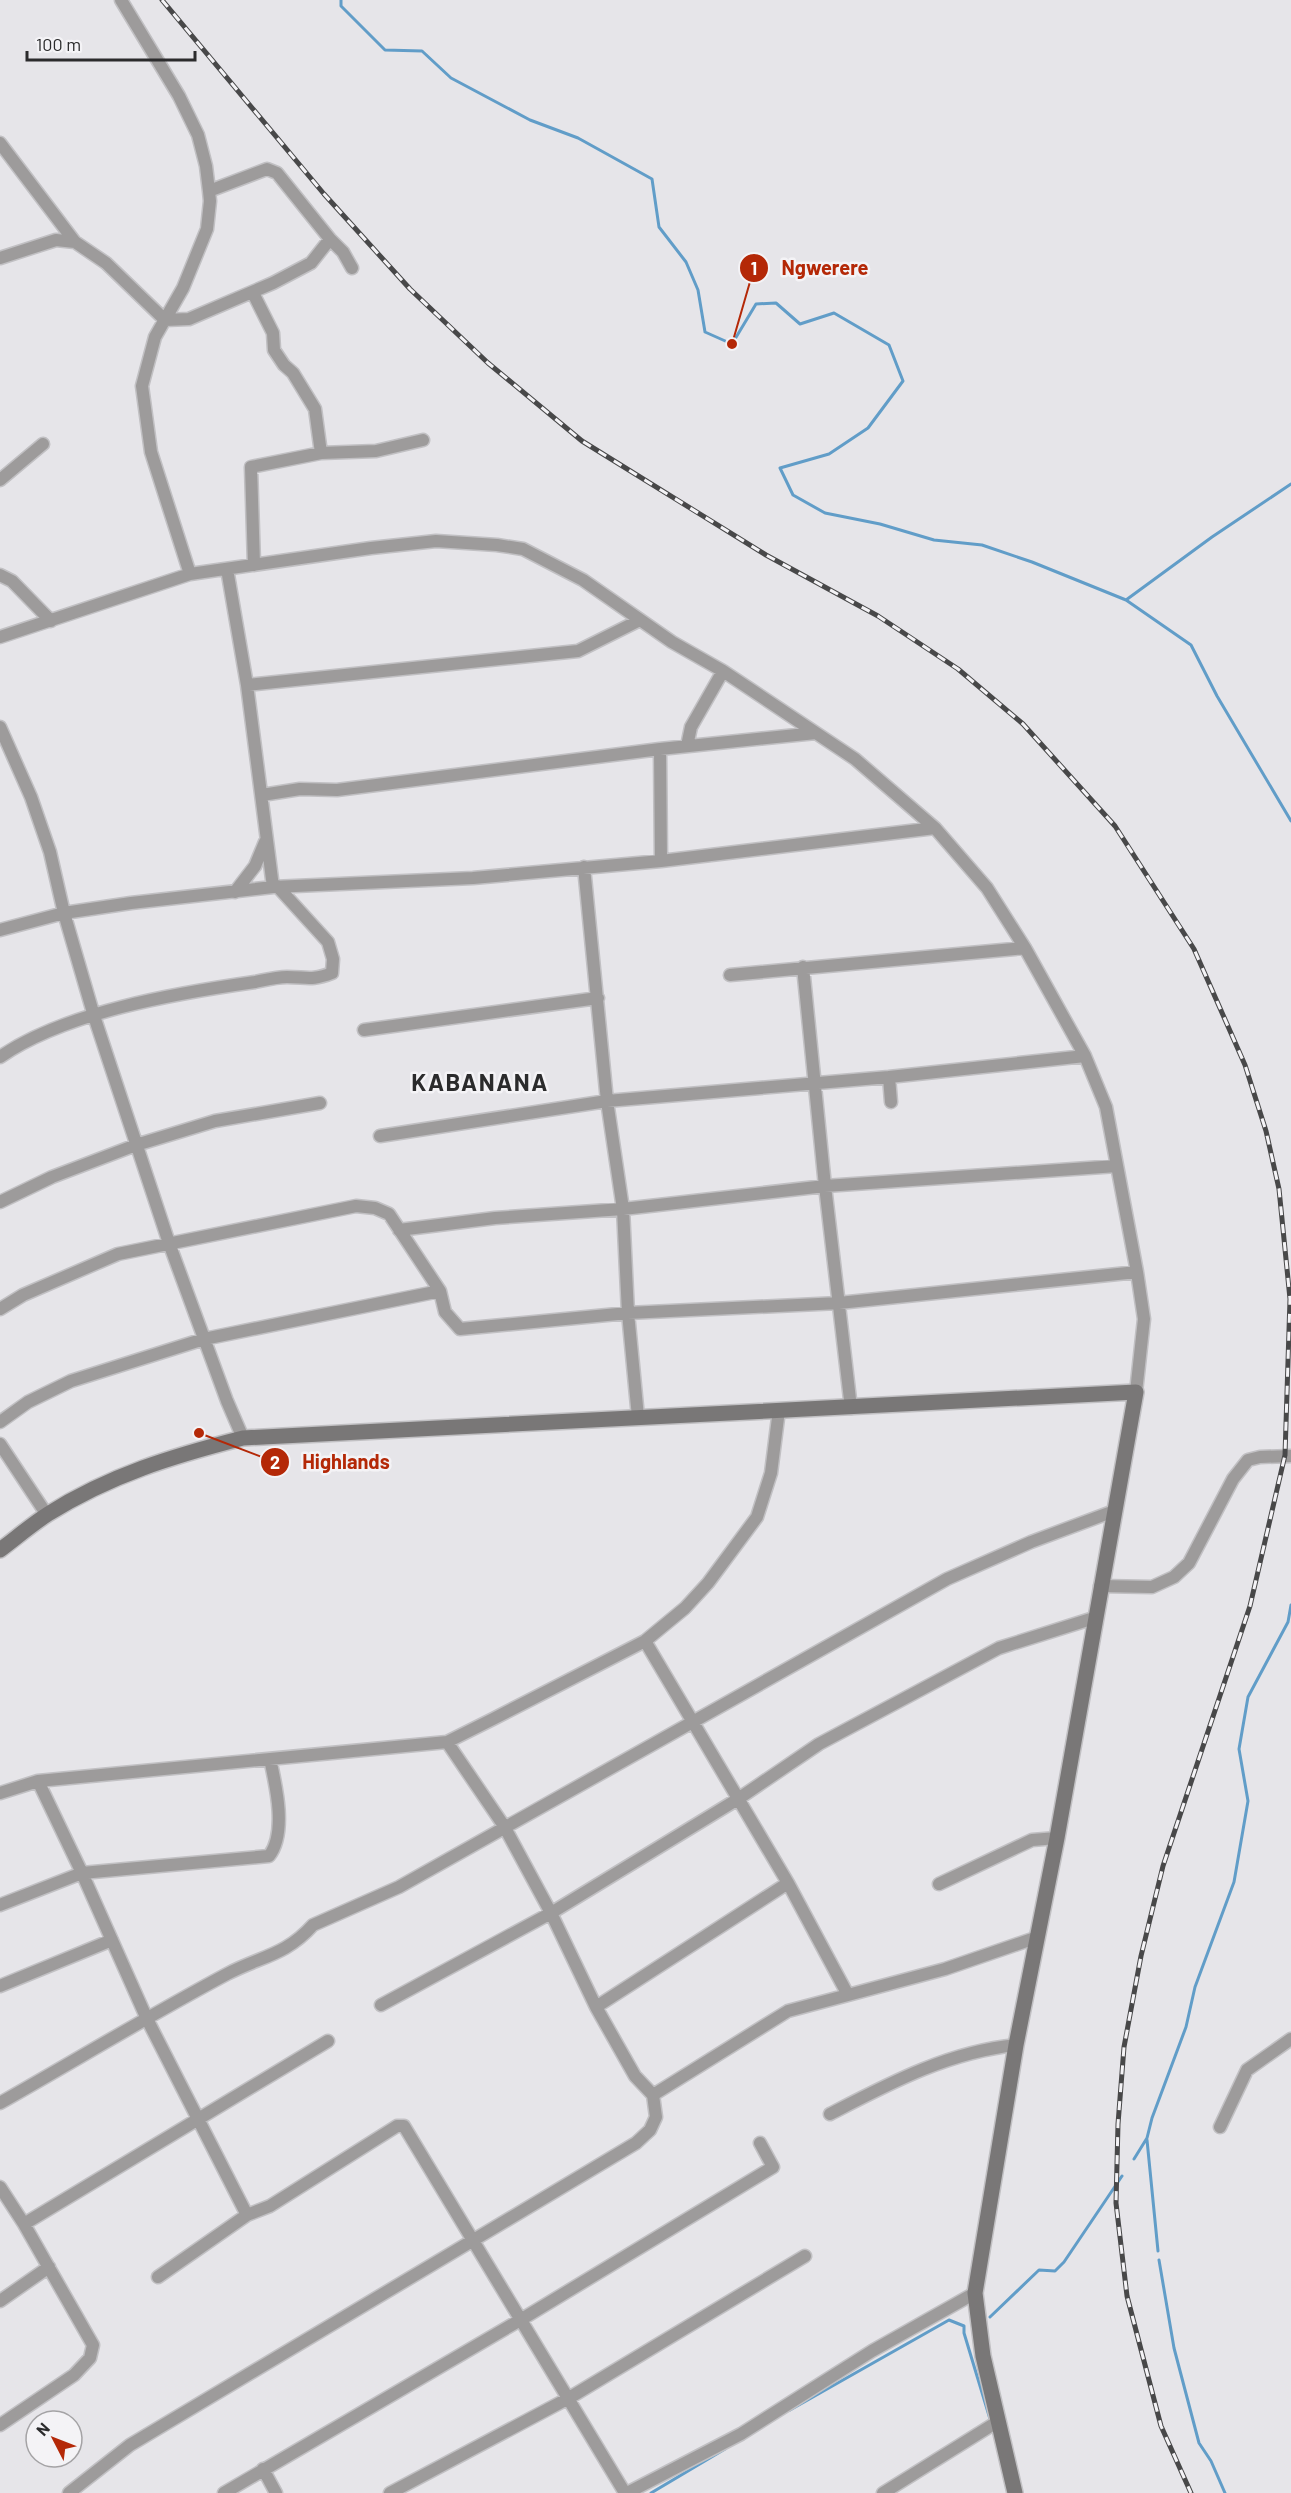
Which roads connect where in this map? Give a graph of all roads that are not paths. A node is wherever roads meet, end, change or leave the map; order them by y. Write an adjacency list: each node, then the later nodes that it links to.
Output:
1 (121, 0): 3 (street)
2 (0, 142): 5 (street)
3 (209, 191): 4 (street); 9 (street)
4 (330, 239): 7 (street); 8 (street)
5 (75, 242): 6 (street); 9 (street)
6 (0, 258)
7 (352, 268)
8 (253, 293): 9 (street); 12 (street)
9 (165, 320): 16 (street)
10 (423, 440): 12 (street)
11 (43, 444): 13 (street)
12 (321, 453): 14 (street)
13 (0, 480)
14 (254, 565): 15 (street); 18 (street)
15 (227, 568): 16 (street); 22 (street)
16 (190, 574): 19 (street)
17 (0, 575): 19 (street)
18 (640, 620): 21 (street); 22 (street)
19 (51, 621): 20 (street)
20 (0, 637)
21 (723, 671): 24 (street); 25 (street)
22 (247, 686): 27 (street)
23 (0, 727): 34 (street)
24 (816, 733): 25 (street); 28 (street)
25 (687, 747): 26 (street)
26 (660, 748): 27 (street); 30 (street)
27 (262, 795): 29 (street)
28 (935, 828): 30 (street); 36 (street)
29 (266, 842): 32 (street); 33 (street)
30 (660, 861): 31 (street)
31 (584, 867): 32 (street); 39 (street)
32 (275, 887): 33 (street); 40 (street)
33 (235, 892): 34 (street)
34 (64, 913): 35 (street); 40 (street)
35 (0, 930)
36 (1025, 948): 37 (street); 43 (street)
37 (803, 967): 38 (street); 45 (street)
38 (730, 975)
39 (598, 998): 41 (street); 46 (street)
40 (93, 1016): 42 (street); 50 (street)
41 (364, 1030)
42 (0, 1056)
43 (1085, 1056): 44 (street); 51 (street)
44 (889, 1077): 45 (street); 47 (street)
45 (814, 1083): 46 (street); 52 (street)
46 (608, 1101): 49 (street); 54 (street)
47 (891, 1102)
48 (320, 1103): 50 (street)
49 (380, 1136)
50 (136, 1144): 53 (street); 56 (street)
51 (1117, 1166): 52 (street); 57 (street)
52 (825, 1186): 54 (street); 59 (street)
53 (0, 1202)
54 (623, 1209): 55 (street); 61 (street)
55 (399, 1230): 56 (street); 58 (street)
56 (169, 1243): 60 (street); 62 (street)
57 (1137, 1272): 59 (street); 63 (street)
58 (440, 1291): 61 (street); 62 (street)
59 (839, 1303): 61 (street); 64 (street)
60 (0, 1309)
61 (628, 1313): 66 (street)
62 (204, 1339): 67 (street); 68 (street)
63 (1136, 1392): 64 (street); 71 (street)
64 (851, 1408): 65 (street)
65 (779, 1410): 66 (street); 76 (street)
66 (638, 1417): 68 (street)
67 (0, 1422)
68 (243, 1438): 72 (street)
69 (0, 1444): 72 (street)
70 (1291, 1456): 74 (street)
71 (1114, 1511): 74 (street); 77 (street)
72 (47, 1515): 73 (street)
73 (0, 1550)
74 (1100, 1586): 75 (street)
75 (1094, 1618): 82 (street); 84 (street)
76 (645, 1641): 77 (street); 78 (street)
77 (694, 1721): 82 (street); 83 (street)
78 (447, 1742): 79 (street); 83 (street)
79 (270, 1759): 80 (street); 85 (street)
80 (38, 1781): 81 (street); 85 (street)
81 (0, 1793)
82 (738, 1799): 86 (street); 89 (street)
83 (504, 1826): 89 (street); 96 (street)
84 (1057, 1838): 87 (street); 90 (street)
85 (82, 1873): 88 (street); 91 (street)
86 (788, 1882): 93 (street); 95 (street)
87 (939, 1884)
88 (0, 1905)
89 (551, 1913): 94 (street); 95 (street)
90 (1038, 1937): 93 (street); 99 (street)
91 (112, 1940): 92 (street); 96 (street)
92 (0, 1986)
93 (848, 1995): 100 (street)
94 (381, 2005)
95 (596, 2007): 100 (street)
96 (147, 2019): 101 (street); 103 (street)
97 (1291, 2039): 104 (street)
98 (328, 2041): 103 (street)
99 (1016, 2045): 102 (street); 113 (street)
100 (653, 2095): 109 (street)
101 (0, 2103)
102 (830, 2114)
103 (199, 2118): 107 (street); 108 (street)
104 (1220, 2127)
105 (760, 2143): 115 (street)
106 (0, 2187): 108 (street)
107 (247, 2216): 109 (street); 112 (street)
108 (24, 2224): 111 (street)
109 (474, 2239): 115 (street); 120 (street)
110 (805, 2256): 116 (street)
111 (49, 2267): 114 (street); 118 (street)
112 (158, 2277)
113 (975, 2293): 117 (street); 124 (street)
114 (0, 2301)
115 (522, 2319): 116 (street); 119 (street)
116 (569, 2398): 123 (street); 124 (street)
117 (997, 2422): 125 (street); 126 (street)
118 (0, 2425)
119 (263, 2469): 121 (street); 122 (street)
120 (69, 2493)
121 (224, 2493)
122 (276, 2493)
123 (390, 2493)
124 (626, 2493)
125 (883, 2493)
126 (1016, 2493)

